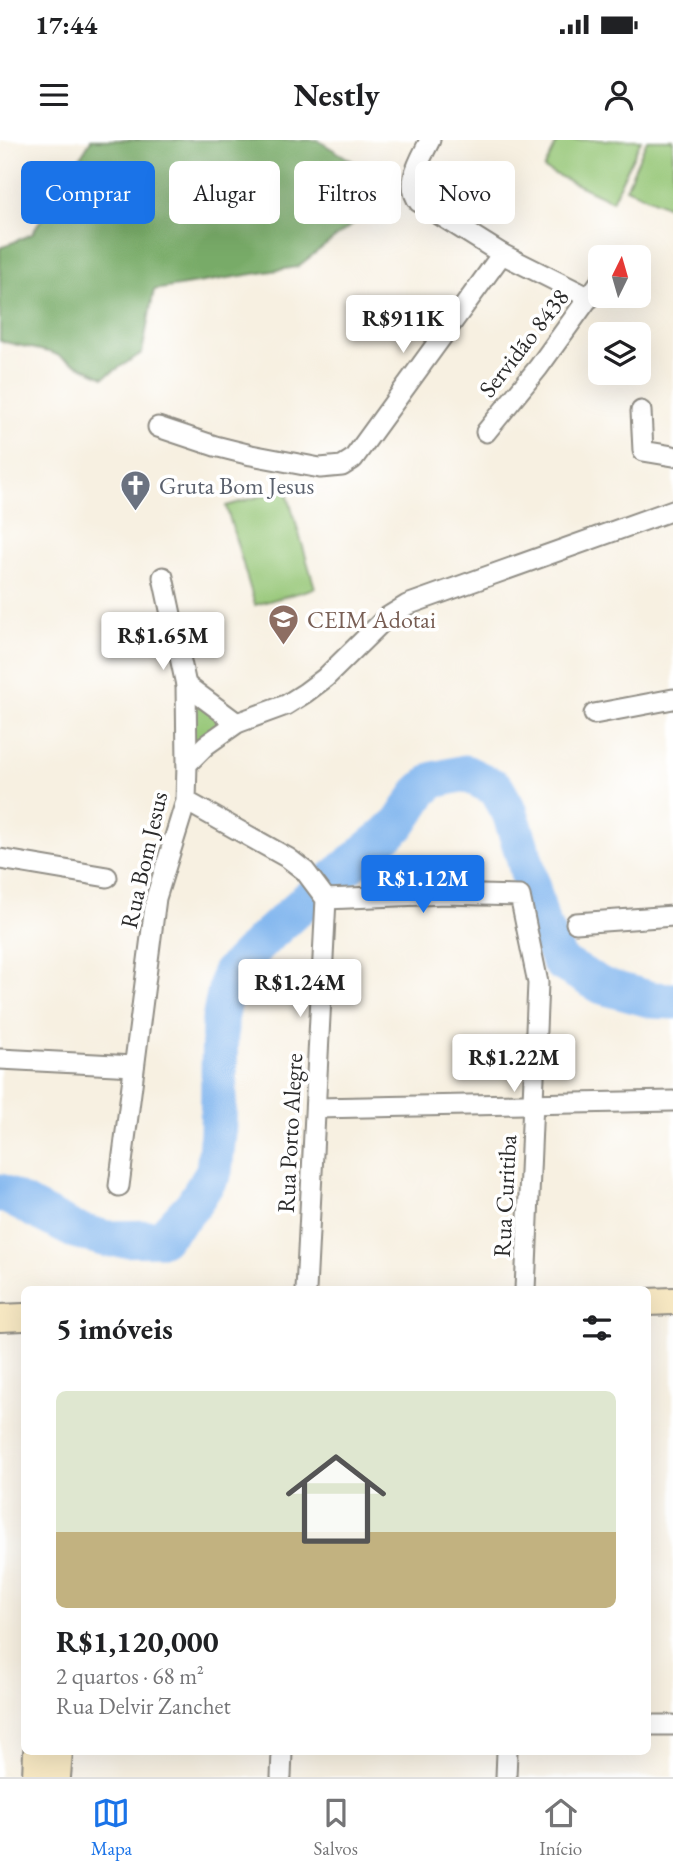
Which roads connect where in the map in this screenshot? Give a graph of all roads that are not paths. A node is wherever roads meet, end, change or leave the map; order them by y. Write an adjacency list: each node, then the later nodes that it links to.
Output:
1 (430, 140): 2 (street)
2 (502, 254): 3 (street); 6 (street)
3 (588, 287)
4 (588, 300): 7 (street, Servidão 8438)
5 (641, 411): 8 (street)
6 (158, 427)
7 (486, 432)
8 (673, 456)
9 (673, 510): 14 (street, Rua Bom Jesus)
10 (163, 577): 11 (street)
11 (186, 685): 14 (street); 15 (street)
12 (673, 699): 13 (street)
13 (594, 714)
14 (237, 723): 15 (street, Rua Bom Jesus)
15 (187, 764): 16 (street, Rua Bom Jesus)
16 (186, 801): 19 (street); 23 (street, Rua Bom Jesus)
17 (0, 859): 18 (street)
18 (107, 877)
19 (326, 900): 25 (street, Rua Curitiba); 26 (street, Rua Porto Alegre)
20 (673, 916): 21 (street)
21 (576, 923)
22 (0, 1059): 23 (street)
23 (134, 1066): 27 (street, Rua Bom Jesus)
24 (673, 1101): 25 (street)
25 (534, 1104): 26 (street); 29 (street, Rua Curitiba)
26 (316, 1108): 28 (street, Rua Porto Alegre)
27 (119, 1186)
28 (306, 1286)
29 (525, 1286)
30 (673, 1301): 31 (main road)
31 (651, 1302)
32 (0, 1318): 33 (main road)
33 (21, 1318)
34 (651, 1725): 35 (street)
35 (673, 1725)
36 (37, 1755): 40 (main road)
37 (59, 1755): 41 (main road)
38 (282, 1755): 42 (street)
39 (507, 1755): 43 (street)
40 (36, 1777)
41 (57, 1777)
42 (281, 1777)
43 (506, 1777)

